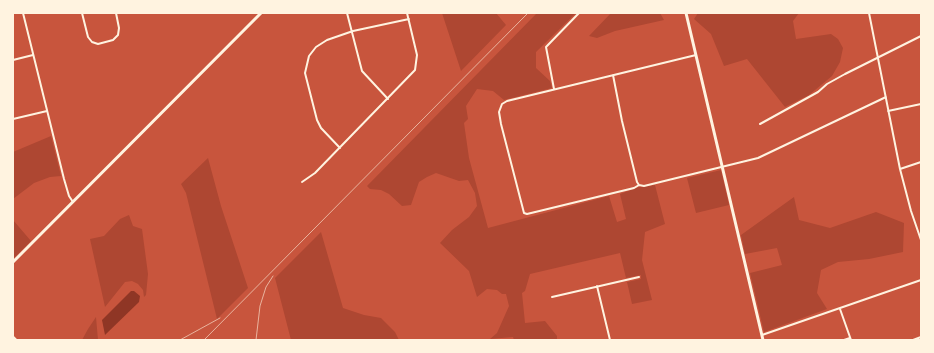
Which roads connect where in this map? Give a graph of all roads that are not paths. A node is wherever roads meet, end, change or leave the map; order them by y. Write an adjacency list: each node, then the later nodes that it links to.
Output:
1 (23, 13): 14 (street)
2 (82, 13): 3 (street)
3 (116, 13)
4 (261, 13): 32 (main road)
5 (346, 13): 11 (street)
6 (407, 13): 10 (street)
7 (579, 13): 18 (street)
8 (686, 13): 13 (main road)
9 (870, 13): 15 (street)
10 (409, 18): 11 (street); 20 (street)
11 (352, 31): 20 (street); 26 (street)
12 (921, 36): 15 (street)
13 (696, 54): 17 (street); 28 (main road)
14 (33, 55): 16 (street); 22 (street)
15 (878, 56): 19 (street); 25 (street)
16 (13, 60)
17 (613, 75): 18 (street); 31 (street)
18 (554, 89): 31 (street)
19 (886, 97): 23 (street); 28 (street)
20 (388, 99): 26 (street)
21 (921, 104): 23 (street)
22 (47, 111): 24 (street); 32 (street)
23 (888, 111): 29 (street)
24 (13, 119)
25 (760, 124)
26 (340, 148): 30 (street)
27 (921, 162): 29 (street)
28 (722, 167): 31 (street); 40 (main road)
29 (900, 169): 33 (street)
30 (302, 182)
31 (639, 185)
32 (73, 202): 34 (main road)
33 (921, 240)
34 (13, 262)
35 (639, 277): 37 (street)
36 (921, 280): 39 (street)
37 (597, 286): 38 (street); 45 (street)
38 (552, 297)
39 (840, 309): 40 (street); 43 (street)
40 (762, 335): 46 (main road)
41 (13, 337): 44 (street)
42 (921, 337): 48 (street)
43 (851, 339): 47 (street)
44 (16, 340)
45 (610, 340)
46 (763, 340)
47 (844, 340)
48 (913, 340)

